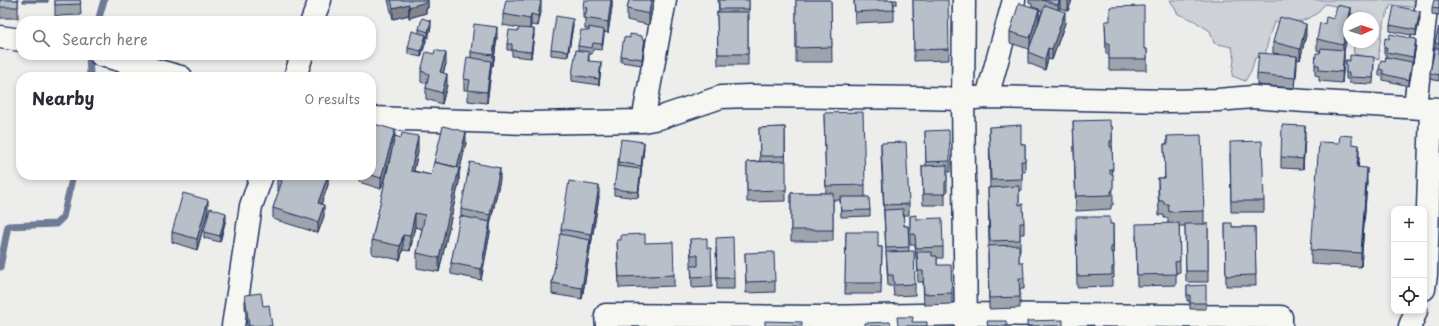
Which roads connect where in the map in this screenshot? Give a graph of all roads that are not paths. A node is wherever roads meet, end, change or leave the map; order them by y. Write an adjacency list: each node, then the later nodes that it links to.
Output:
1 (320, 0): 6 (street)
2 (665, 0): 17 (street)
3 (964, 0): 14 (street)
4 (1014, 0): 13 (street)
5 (1427, 0): 15 (street)
6 (314, 16)
7 (0, 37): 8 (street)
8 (16, 39)
9 (120, 60): 11 (street)
10 (300, 60): 12 (street)
11 (162, 72)
12 (297, 72)
13 (987, 97): 14 (street); 15 (street)
14 (963, 98): 17 (street); 21 (street)
15 (1428, 108): 19 (street)
16 (376, 118): 17 (street)
17 (643, 121)
18 (260, 180): 23 (street)
19 (1426, 278)
20 (1415, 314): 26 (street)
21 (966, 320): 22 (street); 25 (street)
22 (824, 321): 24 (street)
23 (233, 326)
24 (607, 326)
25 (1281, 326)
26 (1410, 326)

